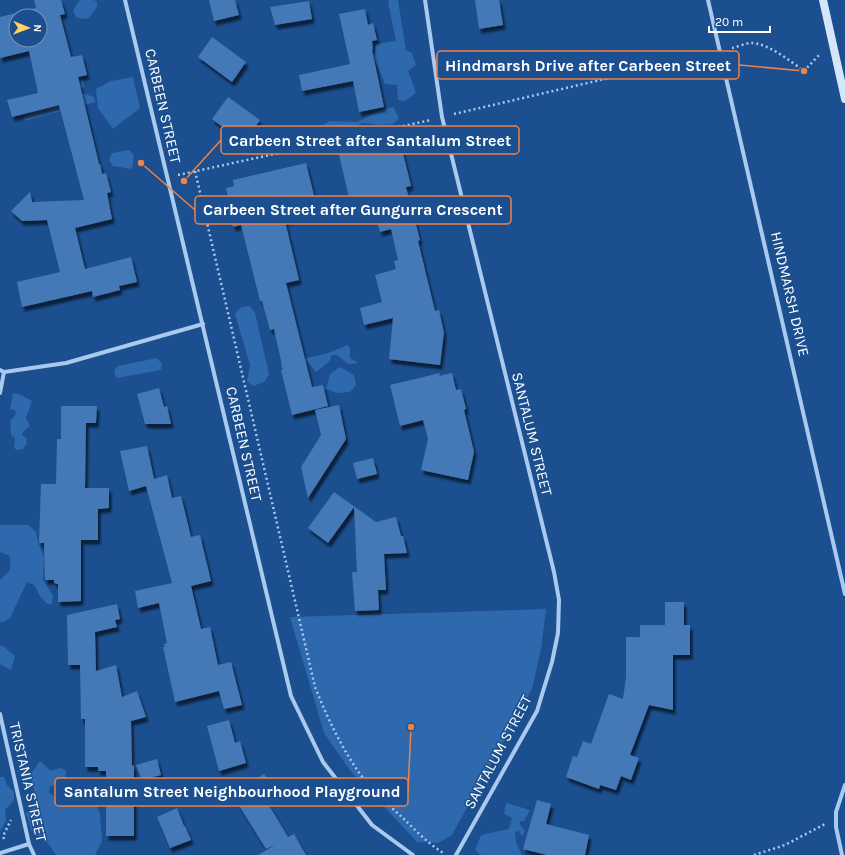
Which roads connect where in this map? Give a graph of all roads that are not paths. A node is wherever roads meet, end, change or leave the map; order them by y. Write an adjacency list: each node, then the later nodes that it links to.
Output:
1 (125, 0): 6 (street, CARBEEN STREET)
2 (425, 0): 16 (street, SANTALUM STREET)
3 (708, 0): 9 (street, HINDMARSH DRIVE)
4 (823, 0): 5 (main road)
5 (845, 99)
6 (203, 324): 7 (street); 15 (street, CARBEEN STREET)
7 (2, 371): 8 (street)
8 (0, 393)
9 (845, 594)
10 (0, 714): 12 (street, TRISTANIA STREET)
11 (845, 785): 17 (street)
12 (29, 844): 13 (street); 14 (street, TRISTANIA STREET)
13 (0, 854)
14 (34, 855)
15 (413, 855)
16 (456, 855)
17 (842, 855)

